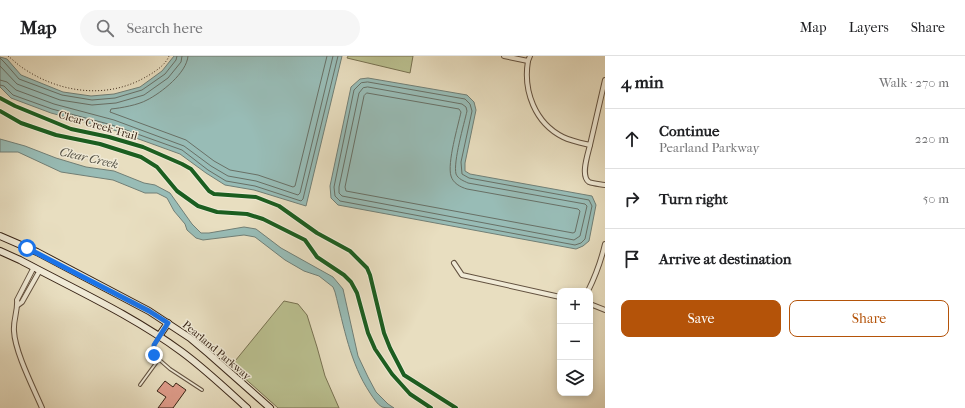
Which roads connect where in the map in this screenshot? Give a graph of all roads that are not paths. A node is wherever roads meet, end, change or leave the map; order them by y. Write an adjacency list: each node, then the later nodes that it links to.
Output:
1 (504, 56): 3 (street)
2 (530, 56): 3 (street)
3 (528, 61): 5 (street)
4 (605, 80): 5 (street)
5 (590, 145): 6 (street)
6 (605, 186)
7 (0, 236): 8 (main road, Pearland Parkway)
8 (3, 238): 17 (main road, Pearland Parkway)
9 (605, 244): 13 (street)
10 (0, 251): 12 (main road, Pearland Parkway)
11 (454, 263): 14 (street)
12 (37, 269): 18 (main road, Pearland Parkway); 22 (street)
13 (590, 288)
14 (557, 296)
15 (593, 305): 16 (street)
16 (605, 310)
17 (168, 323): 18 (main road); 24 (main road, Pearland Parkway)
18 (159, 336): 19 (lane); 23 (main road, Pearland Parkway)
19 (159, 359): 20 (lane); 21 (lane)
20 (140, 385)
21 (202, 390)
22 (42, 408)
23 (247, 408)
24 (270, 408)

